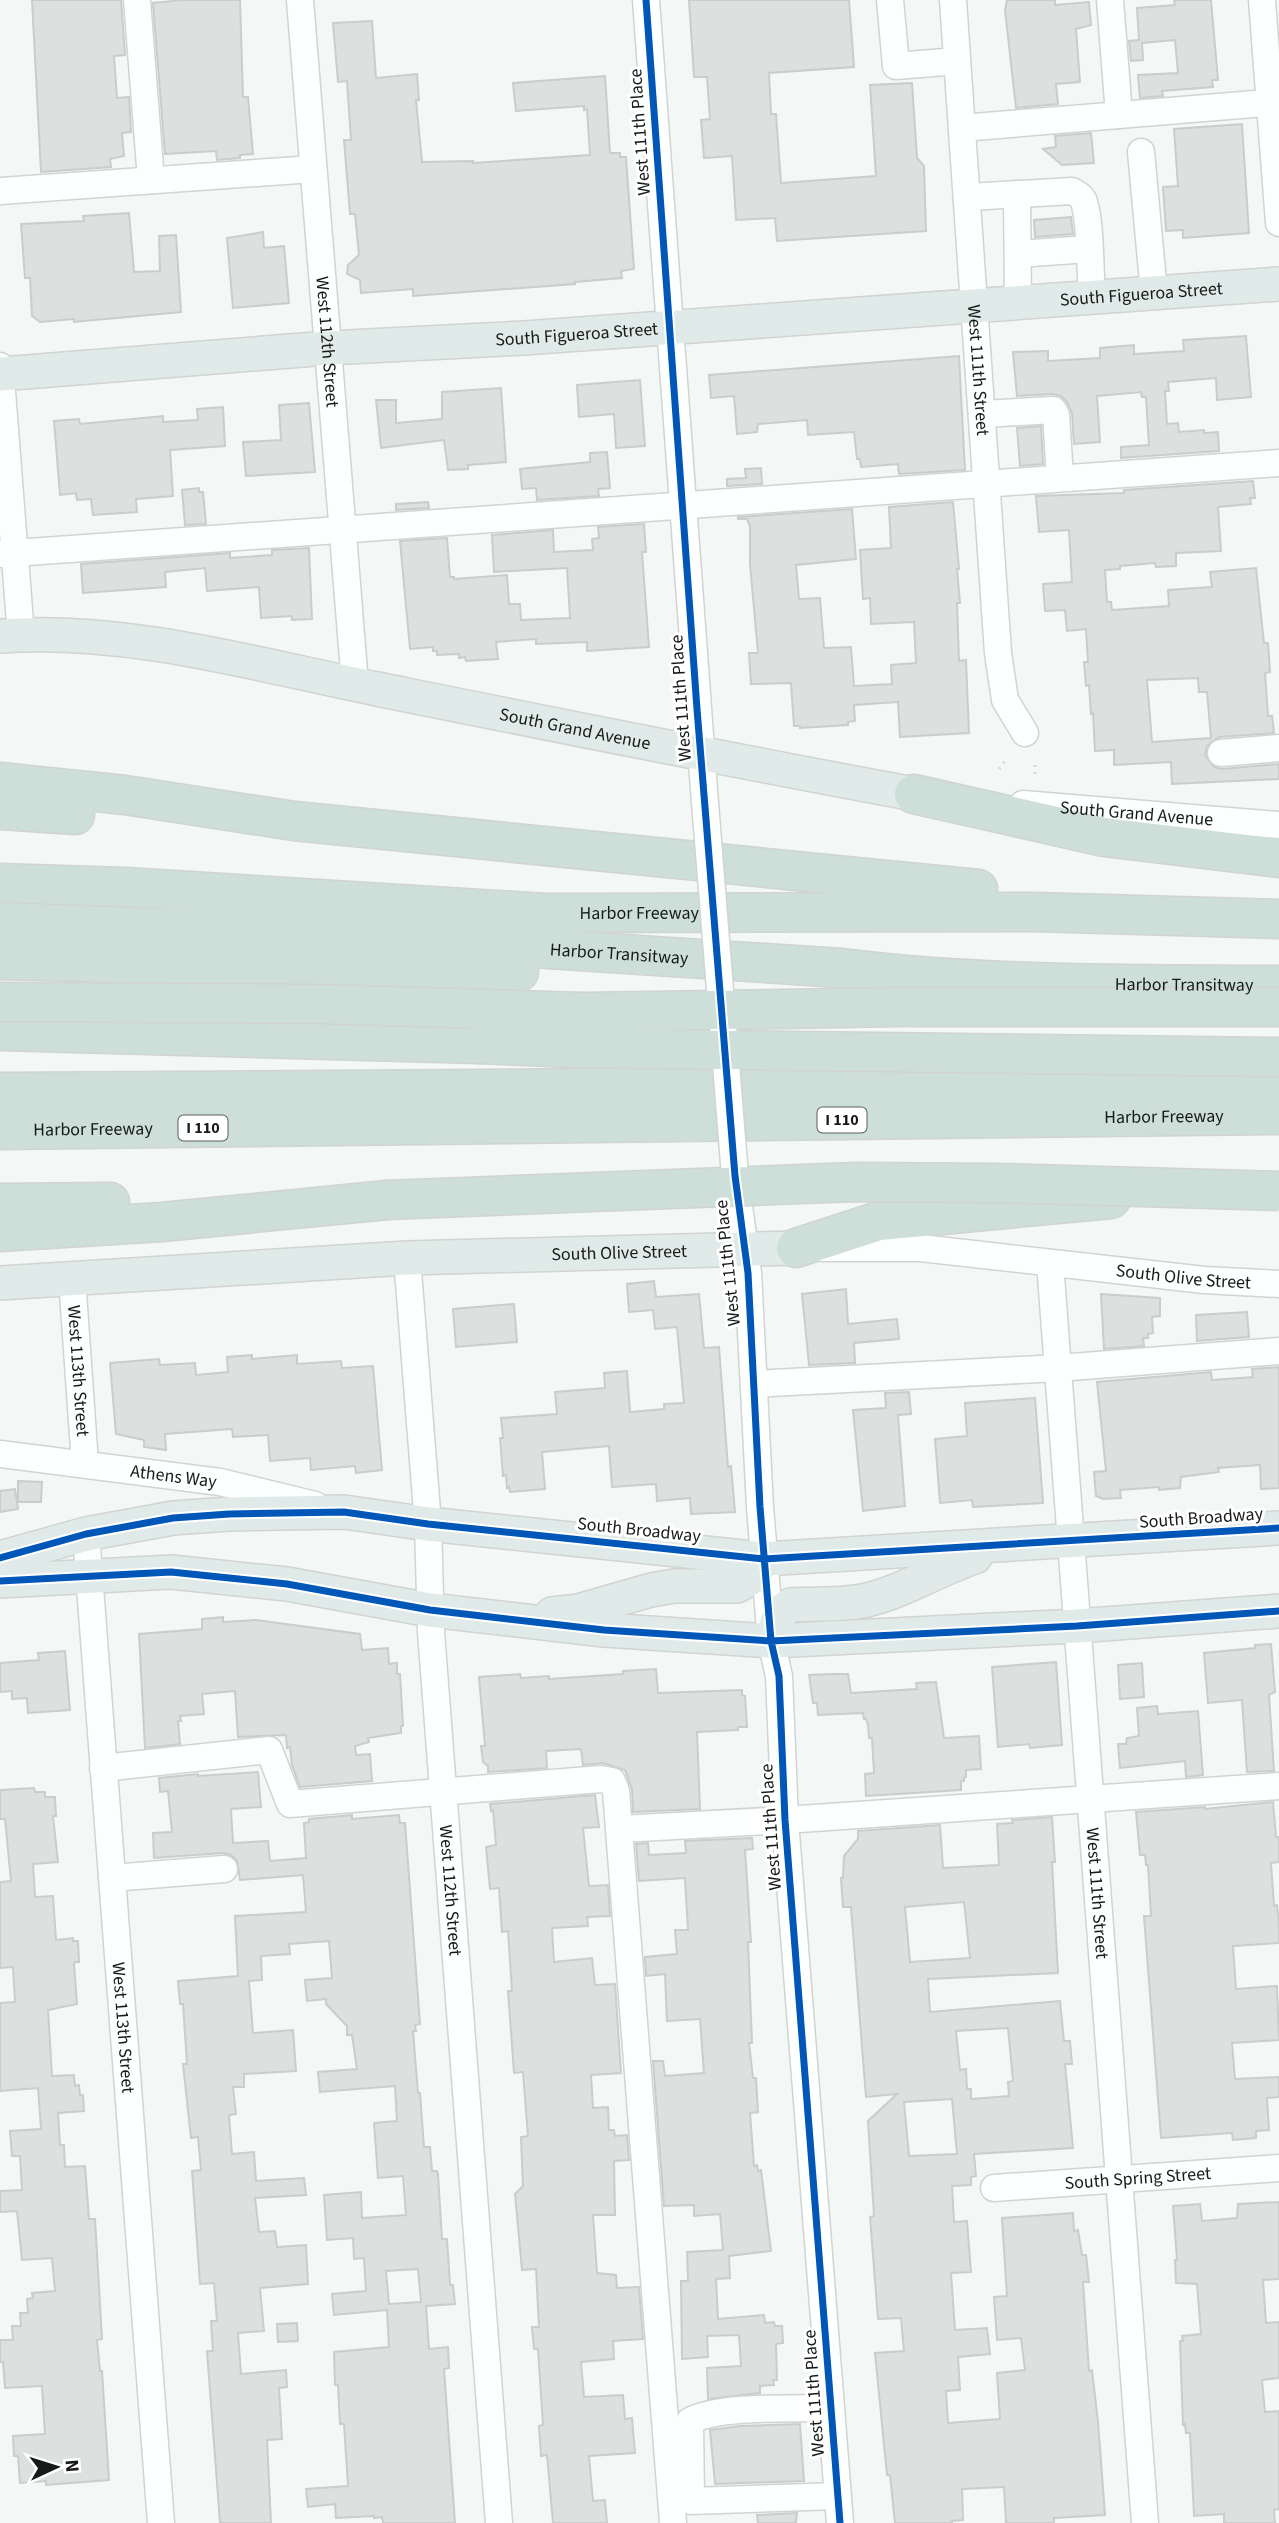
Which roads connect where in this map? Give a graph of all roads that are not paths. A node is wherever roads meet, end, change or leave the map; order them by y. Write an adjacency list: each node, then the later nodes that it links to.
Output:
1 (137, 0): 14 (street)
2 (300, 0): 13 (street, West 112th Street)
3 (646, 0): 26 (street, West 111th Place)
4 (890, 0): 8 (street)
5 (953, 0): 8 (street, West 111th Street)
6 (1110, 0): 10 (street)
7 (1262, 0): 9 (street)
8 (957, 61): 11 (street, West 111th Street)
9 (1274, 102): 10 (street); 18 (street)
10 (1119, 115): 11 (street)
11 (962, 128): 17 (street, West 111th Street)
12 (1141, 152): 22 (street)
13 (313, 169): 14 (street); 27 (street, West 112th Street)
14 (151, 180): 15 (street)
15 (0, 191)
16 (1017, 194): 17 (street); 19 (street); 20 (street)
17 (968, 197): 25 (street, West 111th Street)
18 (1279, 223)
19 (1088, 250): 20 (street); 23 (street)
20 (1017, 254): 24 (street)
21 (1279, 284): 22 (main road, South Figueroa Street)
22 (1154, 293): 23 (main road, South Figueroa Street)
23 (1092, 297): 24 (main road, South Figueroa Street)
24 (1018, 302): 25 (main road, South Figueroa Street)
25 (976, 304): 26 (main road, South Figueroa Street); 30 (street, West 111th Street)
26 (670, 327): 27 (main road, South Figueroa Street); 34 (street, West 111th Place)
27 (328, 348): 29 (main road, South Figueroa Street); 35 (street, West 112th Street)
28 (0, 366): 29 (street)
29 (0, 374): 36 (street)
30 (983, 414): 32 (street); 33 (street, West 111th Street)
31 (1279, 463): 32 (street)
32 (1060, 478): 33 (street)
33 (987, 483): 34 (street); 39 (street, West 111th Street)
34 (683, 505): 35 (street); 42 (street, West 111th Place)
35 (343, 530): 36 (street); 38 (street, West 112th Street)
36 (7, 553): 37 (street)
37 (10, 636): 38 (main road, South Grand Avenue)
38 (355, 684): 42 (main road, South Grand Avenue)
39 (1025, 733)
40 (1279, 748): 41 (street)
41 (1221, 753)
42 (701, 755): 44 (main road, South Grand Avenue); 71 (street, West 111th Place, bridge)
43 (0, 782): 46 (highway)
44 (914, 794): 47 (street, South Grand Avenue); 48 (highway)
45 (0, 810): 46 (highway)
46 (293, 821): 50 (highway)
47 (1279, 825)
48 (1279, 858)
49 (0, 883): 50 (highway, Harbor Freeway)
50 (1035, 912): 51 (highway, Harbor Freeway)
51 (1279, 919)
52 (0, 922): 54 (highway, Harbor Transitway)
53 (0, 960): 54 (highway)
54 (917, 977): 55 (highway, Harbor Transitway)
55 (1279, 985)
56 (0, 1002): 57 (highway, bridge)
57 (1279, 1007)
58 (0, 1031): 59 (highway)
59 (479, 1044): 60 (highway); 61 (highway, bridge)
60 (0, 1047)
61 (1279, 1057)
62 (1279, 1084): 63 (highway)
63 (0, 1092)
64 (1279, 1115): 65 (highway, Harbor Freeway / I 110)
65 (0, 1130)
66 (1279, 1183): 72 (highway)
67 (1279, 1191): 68 (highway, bridge)
68 (387, 1200): 69 (highway); 70 (highway)
69 (0, 1203)
70 (0, 1232)
71 (745, 1248): 72 (main road, South Olive Street); 73 (main road, South Olive Street); 80 (street, West 111th Place)
72 (796, 1248): 74 (street, South Olive Street)
73 (407, 1258): 75 (main road, South Olive Street); 84 (street, West 112th Street)
74 (1050, 1263): 77 (street, South Olive Street); 79 (street, West 111th Street)
75 (72, 1278): 76 (main road, South Olive Street); 82 (street, West 113th Street)
76 (0, 1283)
77 (1279, 1284)
78 (1279, 1351): 79 (street)
79 (1058, 1368): 80 (street); 87 (street, West 111th Street)
80 (754, 1384): 90 (street, West 111th Place)
81 (0, 1454): 82 (street, Athens Way)
82 (85, 1464): 83 (street, Athens Way)
83 (344, 1512): 84 (main road, South Broadway); 86 (main road, South Broadway)
84 (428, 1524): 90 (main road, South Broadway); 93 (street, West 112th Street)
85 (1279, 1528): 87 (main road, South Broadway)
86 (86, 1534): 89 (main road, South Broadway); 91 (street, West 113th Street)
87 (1071, 1542): 88 (main road, South Broadway); 96 (street, West 111th Street)
88 (1013, 1545): 90 (main road, South Broadway); 97 (main road)
89 (0, 1558)
90 (764, 1559): 95 (main road); 97 (street, West 111th Place)
91 (89, 1575): 92 (main road); 93 (main road); 98 (street, West 113th Street)
92 (0, 1581)
93 (430, 1610): 95 (main road); 100 (street, West 112th Street)
94 (1279, 1611): 96 (main road)
95 (508, 1619): 97 (main road)
96 (1077, 1626): 97 (main road); 101 (street, West 111th Street)
97 (771, 1640): 102 (street, West 111th Place)
98 (103, 1768): 100 (street); 105 (street, West 113th Street)
99 (1279, 1786): 101 (street)
100 (443, 1790): 103 (street); 112 (street, West 112th Street)
101 (1090, 1799): 102 (street); 107 (street, West 111th Street)
102 (785, 1820): 103 (street); 109 (street, West 111th Place)
103 (620, 1829): 113 (street)
104 (224, 1869): 105 (street)
105 (112, 1878): 111 (street, West 113th Street)
106 (1279, 2168): 107 (street, South Spring Street)
107 (1119, 2179): 108 (street, South Spring Street); 115 (street, West 111th Street)
108 (994, 2188)
109 (831, 2408): 110 (street, West 111th Place); 110 (street)
110 (838, 2496): 114 (street, West 111th Place)
111 (161, 2523)
112 (499, 2523)
113 (673, 2523)
114 (840, 2523)
115 (1145, 2523)

